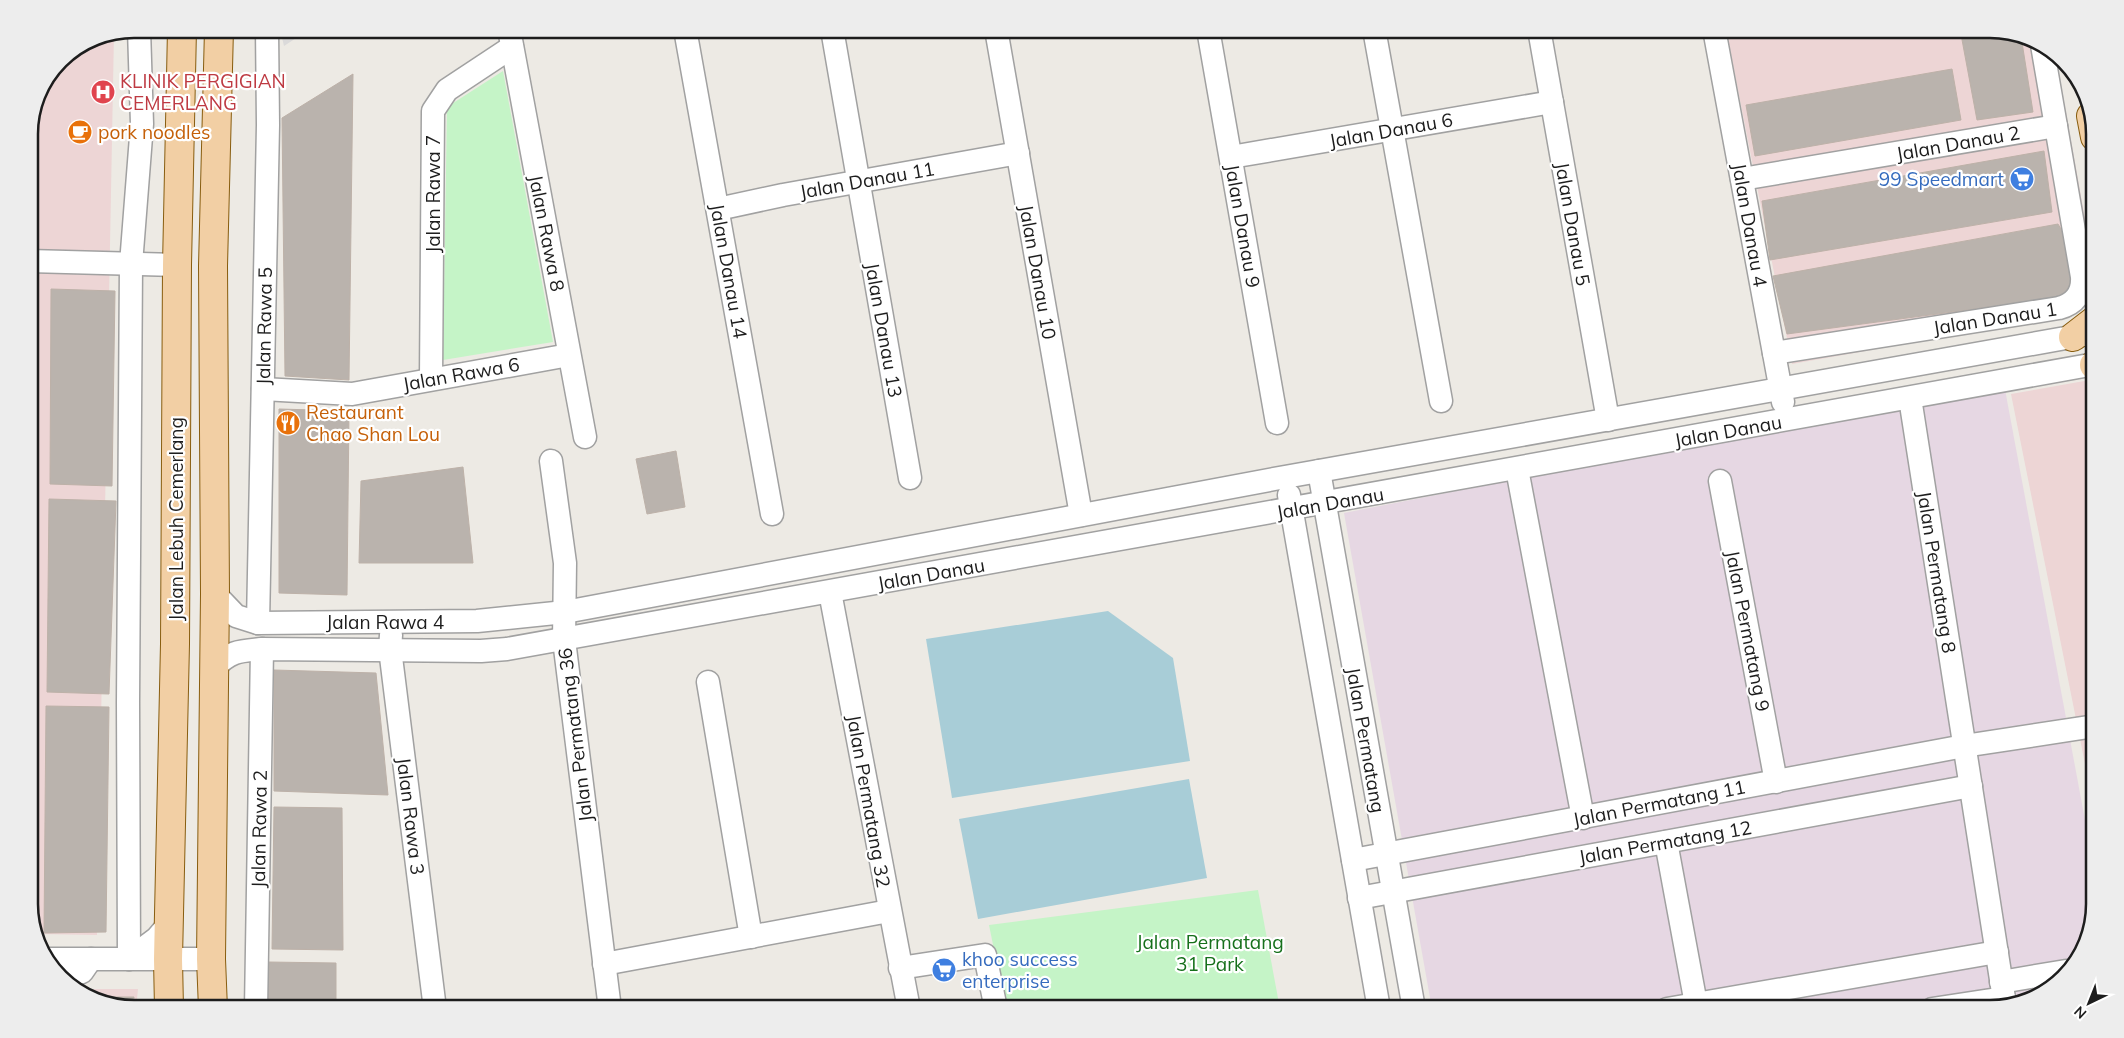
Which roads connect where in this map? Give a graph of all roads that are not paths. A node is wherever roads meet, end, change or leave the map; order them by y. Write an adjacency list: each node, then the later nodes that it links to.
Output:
1 (139, 38): 24 (street)
2 (182, 38): 22 (main road, Jalan Lebuh Cemerlang)
3 (220, 38): 50 (main road, Jalan Lebuh Cemerlang)
4 (267, 38): 31 (street, Jalan Rawa 5)
5 (510, 38): 28 (street, Jalan Rawa 8); 30 (street, Jalan Rawa 7)
6 (687, 38): 21 (street, Jalan Danau 14)
7 (833, 38): 20 (street, Jalan Danau 13)
8 (998, 38): 17 (street, Jalan Danau 10)
9 (1210, 38): 18 (street, Jalan Danau 9)
10 (1376, 38): 16 (street)
11 (1541, 38): 14 (street, Jalan Danau 5)
12 (1716, 38): 19 (street, Jalan Danau 4)
13 (2044, 54): 15 (street, Jalan Danau 1)
14 (1552, 102): 16 (street, Jalan Danau 6); 35 (street, Jalan Danau 5)
15 (2056, 126): 19 (street, Jalan Danau 2); 27 (street, Jalan Danau 1)
16 (1392, 129): 18 (street, Jalan Danau 6); 34 (street)
17 (1018, 152): 20 (street, Jalan Danau 11); 48 (street, Jalan Danau 10)
18 (1231, 157): 37 (street, Jalan Danau 9)
19 (1742, 179): 27 (street, Jalan Danau 4)
20 (857, 182): 21 (street, Jalan Danau 11); 43 (street, Jalan Danau 13)
21 (718, 209): 47 (street, Jalan Danau 14)
22 (178, 228): 24 (street); 25 (main road, Jalan Lebuh Cemerlang)
23 (38, 261): 24 (street)
24 (131, 264): 25 (street); 75 (street)
25 (177, 265): 70 (main road, Jalan Lebuh Cemerlang)
26 (2084, 335): 32 (street, Jalan Danau)
27 (1774, 353): 32 (street, Jalan Danau 4)
28 (569, 354): 30 (street, Jalan Rawa 6); 38 (street, Jalan Rawa 8)
29 (2086, 369): 33 (street, Jalan Danau)
30 (432, 380): 31 (street, Jalan Rawa 6)
31 (263, 389): 53 (street, Jalan Rawa 5)
32 (1780, 389): 35 (street, Jalan Danau); 36 (street, Jalan Danau 4)
33 (1910, 398): 36 (street, Jalan Danau); 60 (street, Jalan Permatang 8)
34 (1441, 402)
35 (1608, 420): 41 (street, Jalan Danau)
36 (1786, 420): 40 (street, Jalan Danau)
37 (1276, 423)
38 (585, 437)
39 (551, 460): 51 (street, Jalan Permatang 36)
40 (1517, 469): 45 (street, Jalan Danau); 63 (street)
41 (1319, 471): 42 (street, Jalan Danau); 45 (street, Jalan Permatang)
42 (1285, 477): 46 (street, Jalan Permatang); 48 (street, Jalan Danau)
43 (910, 478)
44 (1720, 481): 61 (street, Jalan Permatang 9)
45 (1325, 504): 46 (street, Jalan Danau); 65 (street, Jalan Permatang)
46 (1291, 510): 49 (street, Jalan Danau); 66 (street, Jalan Permatang)
47 (772, 514)
48 (1081, 515): 51 (street, Jalan Danau)
49 (830, 592): 54 (street, Jalan Danau); 69 (street, Jalan Permatang 32)
50 (215, 594): 53 (street, Jalan Rawa 4); 57 (main road, Jalan Lebuh Cemerlang)
51 (565, 612): 52 (street, Jalan Rawa 4); 54 (street, Jalan Permatang 36)
52 (391, 622): 53 (street, Jalan Rawa 4); 56 (street, Jalan Rawa 3)
53 (258, 623)
54 (564, 640): 56 (street, Jalan Rawa 4); 78 (street, Jalan Permatang 36)
55 (262, 649): 56 (street, Jalan Rawa 4); 57 (street, Jalan Rawa 4); 85 (street, Jalan Rawa 2)
56 (390, 649): 86 (street, Jalan Rawa 3)
57 (214, 668): 77 (main road, Jalan Lebuh Cemerlang)
58 (708, 682): 71 (street)
59 (2086, 727): 60 (street, Jalan Permatang 11)
60 (1964, 746): 61 (street, Jalan Permatang 11); 62 (street, Jalan Permatang 8)
61 (1776, 782): 63 (street, Jalan Permatang 11)
62 (1971, 786): 64 (street, Jalan Permatang 12); 72 (street, Jalan Permatang 8)
63 (1582, 818): 65 (street, Jalan Permatang 11)
64 (1666, 842): 67 (street, Jalan Permatang 12); 92 (street)
65 (1386, 854): 66 (street, Jalan Permatang 11); 67 (street, Jalan Permatang)
66 (1353, 860): 68 (street, Jalan Permatang)
67 (1393, 891): 68 (street, Jalan Permatang 12); 91 (street, Jalan Permatang)
68 (1359, 898): 90 (street, Jalan Permatang)
69 (889, 911): 71 (street); 79 (street, Jalan Permatang 32)
70 (169, 924): 75 (street); 76 (main road, Jalan Lebuh Cemerlang)
71 (751, 937): 78 (street)
72 (1997, 952): 82 (street, Jalan Permatang 8); 93 (street)
73 (55, 959): 74 (street)
74 (91, 959): 75 (street); 80 (street)
75 (129, 959): 76 (street)
76 (168, 959): 77 (street); 83 (main road, Jalan Lebuh Cemerlang)
77 (212, 959): 84 (main road, Jalan Lebuh Cemerlang)
78 (604, 964): 87 (street, Jalan Permatang 36)
79 (900, 968): 88 (street, Jalan Permatang 32); 89 (street)
80 (68, 975)
81 (2056, 975): 82 (street)
82 (2004, 995): 94 (street)
83 (169, 1000)
84 (213, 1000)
85 (256, 1000)
86 (433, 1000)
87 (609, 1000)
88 (907, 1000)
89 (994, 1000)
90 (1377, 1000)
91 (1412, 1000)
92 (1695, 1000)
93 (1719, 1000)
94 (1978, 1000)

